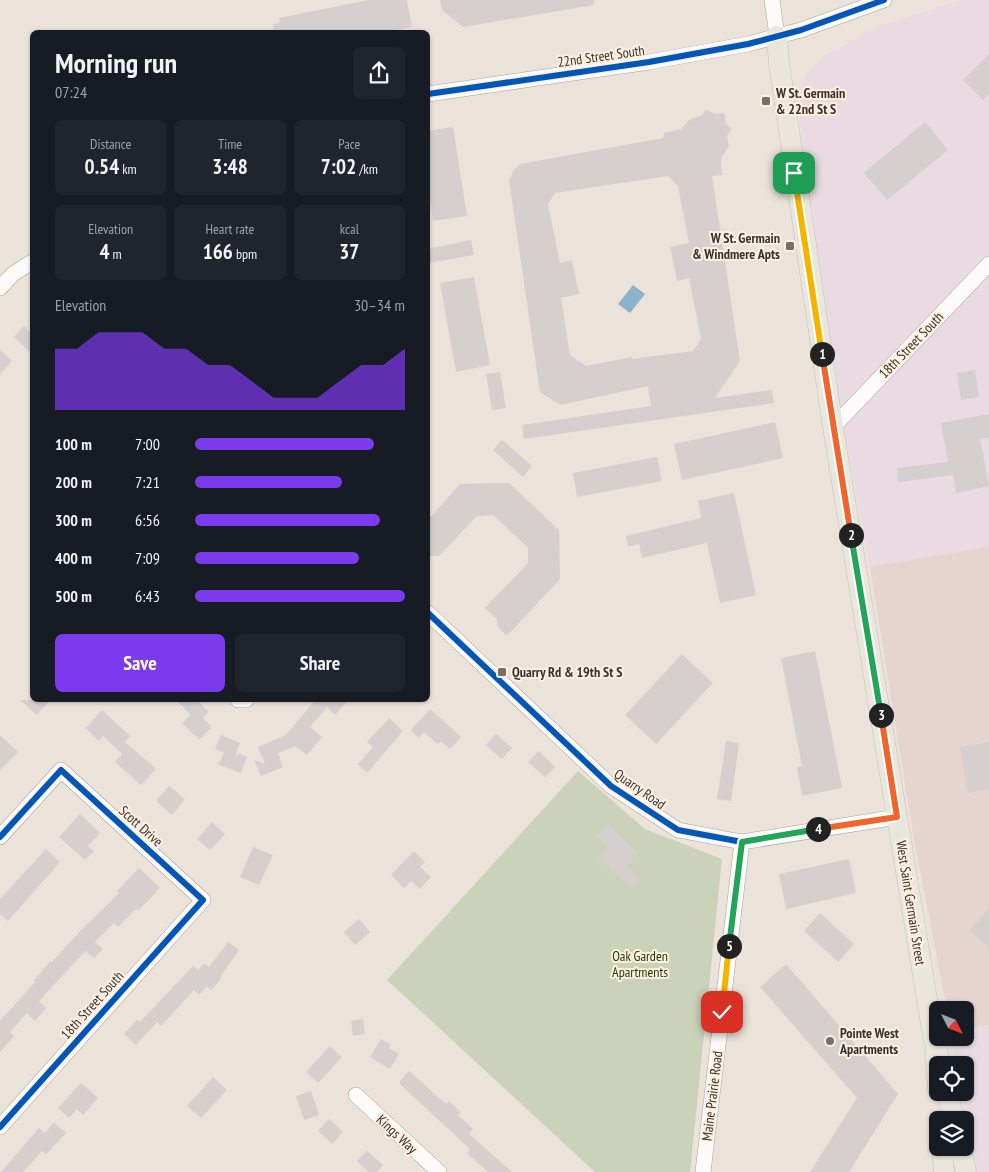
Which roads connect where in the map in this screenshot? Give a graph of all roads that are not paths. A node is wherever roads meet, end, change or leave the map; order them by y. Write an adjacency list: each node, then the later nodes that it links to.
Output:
1 (772, 0): 3 (street, West Saint Germain Street)
2 (884, 0): 3 (street, 22nd Street South)
3 (777, 36): 4 (street, 22nd Street South); 8 (main road, West Saint Germain Street)
4 (430, 94)
5 (30, 263): 7 (street)
6 (989, 264): 8 (street, 18th Street South)
7 (0, 288)
8 (833, 426): 10 (main road, West Saint Germain Street)
9 (430, 615): 12 (street, Quarry Road)
10 (897, 817): 12 (street, Quarry Road); 14 (main road, West Saint Germain Street)
11 (0, 837): 13 (street, Scott Drive)
12 (742, 842): 20 (street, Maine Prairie Road)
13 (203, 900): 16 (street, 18th Street South)
14 (929, 1012)
15 (356, 1095): 19 (street, Kings Way)
16 (0, 1127)
17 (943, 1156): 21 (main road)
18 (963, 1156): 22 (main road)
19 (439, 1172)
20 (703, 1172)
21 (944, 1172)
22 (966, 1172)

